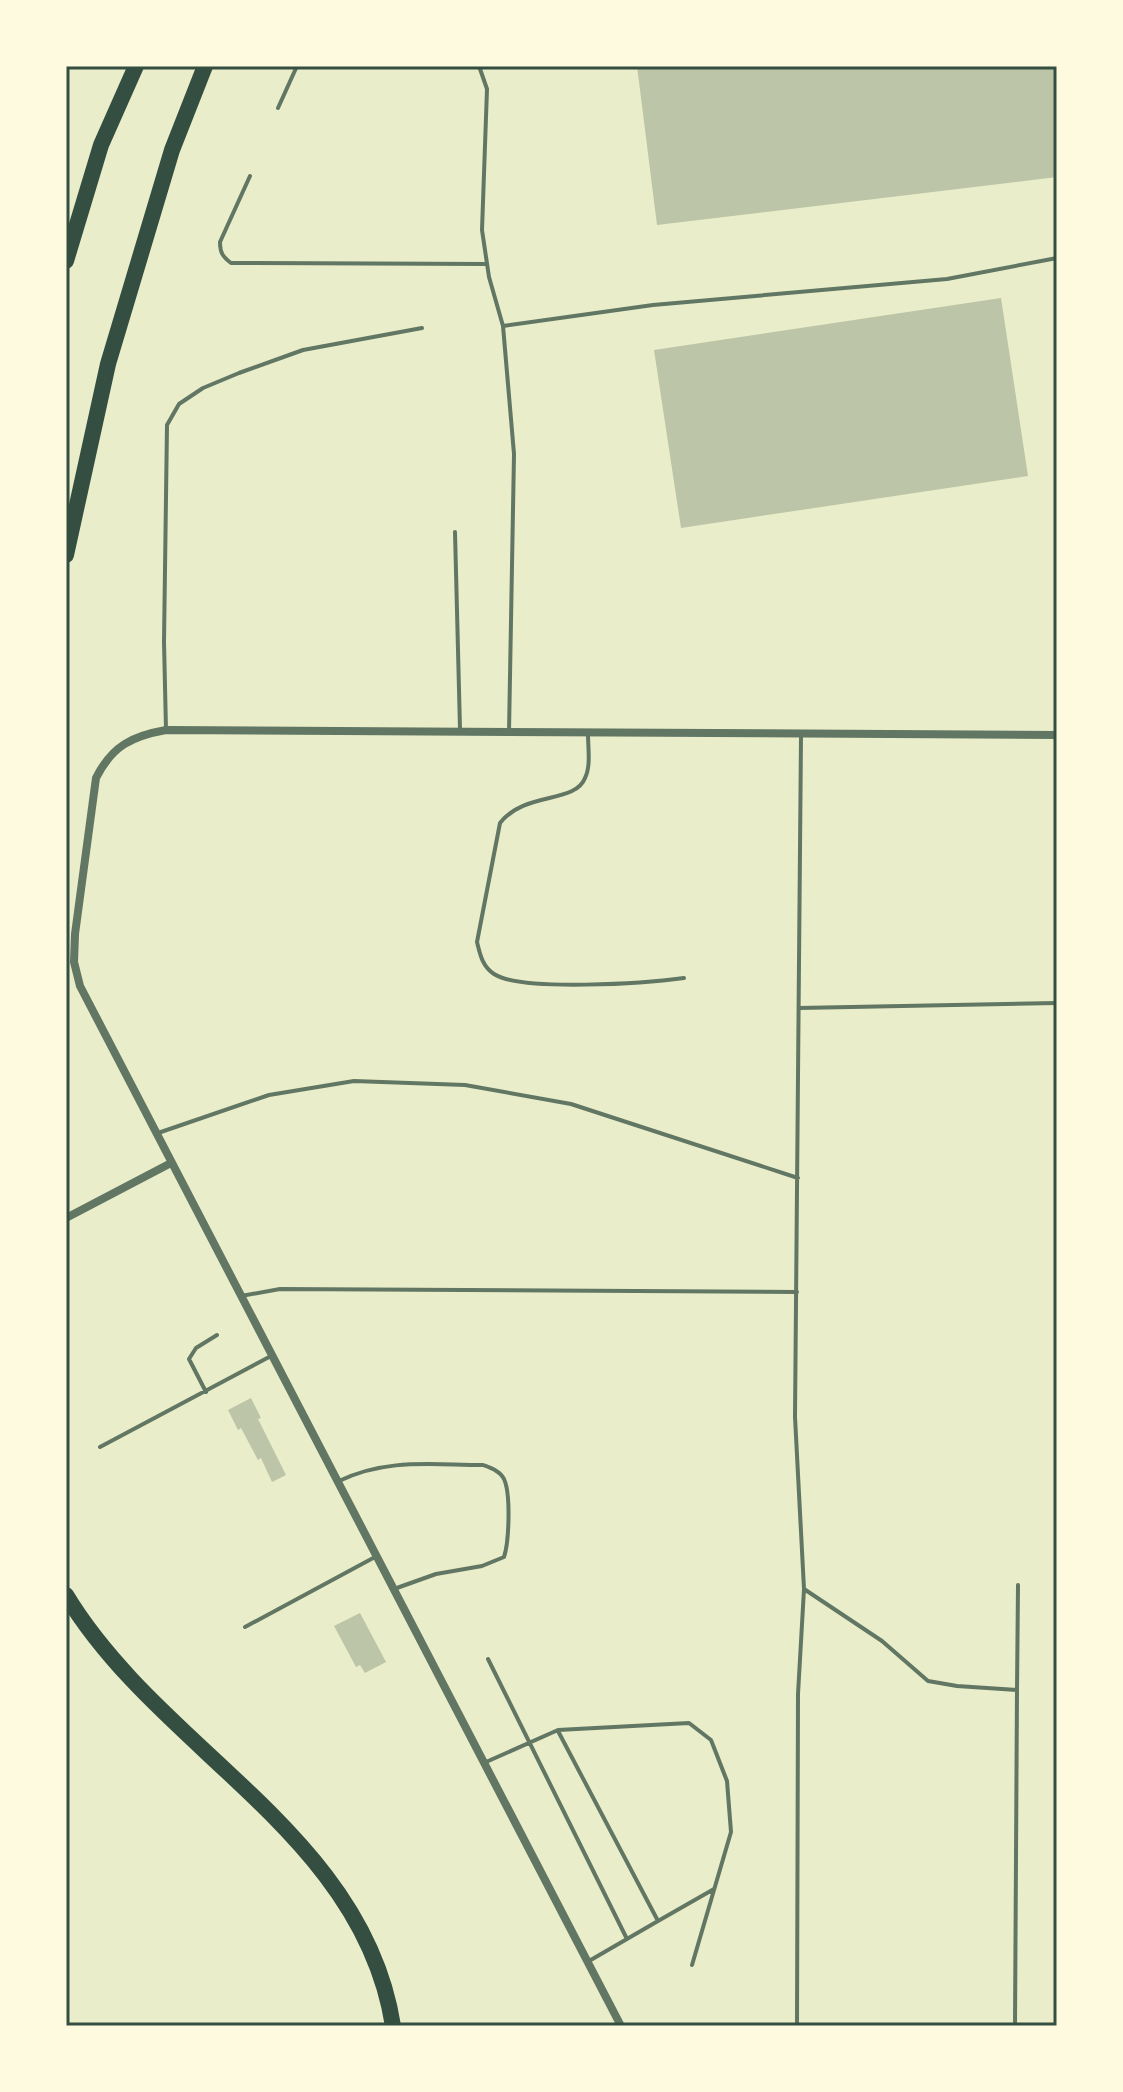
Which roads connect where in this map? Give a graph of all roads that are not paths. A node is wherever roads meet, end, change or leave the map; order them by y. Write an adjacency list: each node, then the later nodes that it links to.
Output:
1 (136, 66): 8 (highway)
2 (205, 66): 13 (highway)
3 (297, 66): 5 (lane)
4 (479, 66): 9 (lane)
5 (278, 108)
6 (250, 176): 9 (lane)
7 (1057, 258): 10 (lane)
8 (66, 261)
9 (487, 264): 10 (lane)
10 (503, 326): 16 (lane)
11 (422, 328): 14 (lane)
12 (455, 532): 15 (lane)
13 (66, 555)
14 (166, 730): 15 (street); 23 (street)
15 (460, 731): 16 (street)
16 (509, 732): 17 (street)
17 (589, 732): 18 (street); 20 (lane)
18 (801, 734): 19 (street); 22 (lane)
19 (1057, 735)
20 (684, 978)
21 (1057, 1003): 22 (lane)
22 (799, 1008): 25 (lane)
23 (156, 1134): 24 (street); 25 (lane)
24 (171, 1163): 26 (street); 28 (street)
25 (798, 1178): 27 (lane)
26 (66, 1218)
27 (797, 1292): 28 (lane); 36 (lane)
28 (241, 1296): 30 (street)
29 (217, 1335): 31 (lane)
30 (271, 1356): 31 (lane); 33 (street)
31 (206, 1392): 32 (lane)
32 (100, 1447)
33 (337, 1482): 34 (street); 37 (lane)
34 (375, 1557): 37 (street); 39 (lane)
35 (1018, 1585): 41 (lane)
36 (804, 1589): 41 (lane); 52 (lane)
37 (392, 1590): 44 (street)
38 (66, 1595): 50 (highway)
39 (245, 1627)
40 (488, 1659): 43 (lane)
41 (1017, 1690): 53 (lane)
42 (558, 1730): 43 (lane); 45 (lane); 46 (lane)
43 (528, 1742): 44 (lane); 47 (lane)
44 (484, 1763): 48 (street)
45 (714, 1889): 46 (lane); 49 (lane)
46 (658, 1921): 47 (lane)
47 (627, 1939): 48 (lane)
48 (589, 1961): 51 (street)
49 (692, 1965)
50 (393, 2026)
51 (621, 2026)
52 (797, 2026)
53 (1015, 2026)

